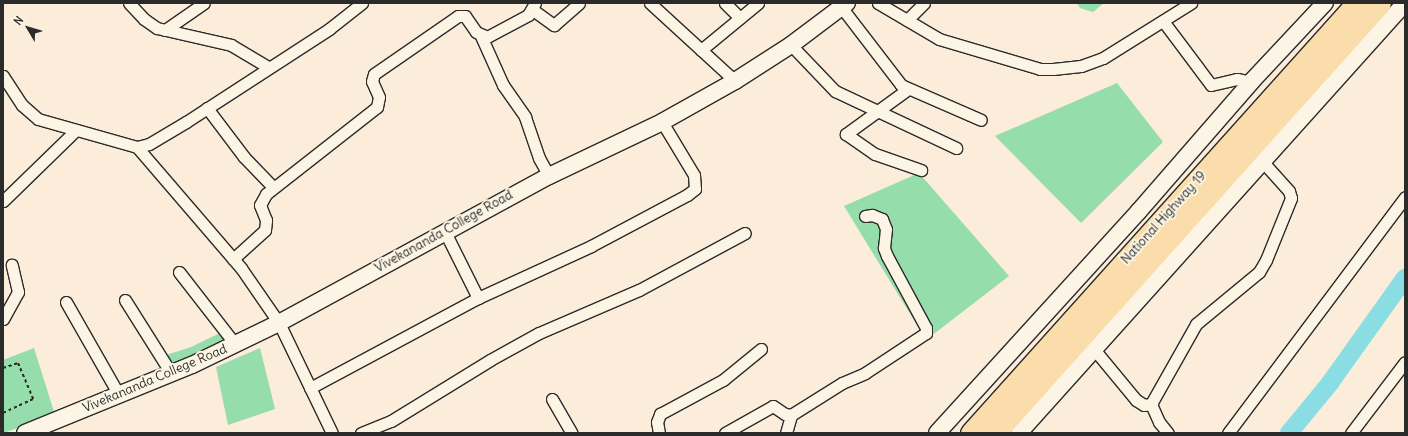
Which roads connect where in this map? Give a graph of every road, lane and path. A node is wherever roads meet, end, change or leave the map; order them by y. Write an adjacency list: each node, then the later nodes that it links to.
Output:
1 (129, 3): 20 (street)
2 (204, 3): 20 (street)
3 (362, 3): 24 (street)
4 (579, 3): 16 (street)
5 (650, 3): 23 (street)
6 (725, 3): 17 (street)
7 (758, 3): 17 (street)
8 (878, 3): 18 (street)
9 (924, 3): 18 (street)
10 (1191, 3): 19 (street)
11 (1325, 3): 27 (main road)
12 (1357, 3): 73 (highway, National Highway 19)
13 (1380, 3): 74 (highway)
14 (1405, 3): 36 (main road)
15 (844, 6): 22 (main road, Vivekananda College Road); 28 (street)
16 (534, 7): 21 (street)
17 (740, 18): 23 (street)
18 (907, 20): 19 (street)
19 (1163, 21): 27 (street)
20 (165, 30): 24 (street)
21 (481, 36): 38 (street); 39 (street)
22 (791, 45): 26 (main road, Vivekananda College Road); 30 (street)
23 (701, 50): 26 (street)
24 (268, 67): 29 (street)
25 (3, 76): 33 (street)
26 (735, 81): 32 (main road, Vivekananda College Road)
27 (1251, 82): 72 (main road)
28 (908, 88): 30 (street); 31 (street)
29 (207, 108): 34 (street); 39 (street)
30 (876, 110): 35 (street); 37 (street)
31 (981, 120)
32 (662, 122): 38 (main road, Vivekananda College Road); 48 (street)
33 (76, 130): 34 (street); 41 (street)
34 (137, 147): 45 (street)
35 (956, 148)
36 (1262, 161): 62 (street); 75 (main road)
37 (921, 170)
38 (549, 176): 43 (main road, Vivekananda College Road)
39 (273, 187): 45 (street)
40 (1405, 197): 77 (street)
41 (3, 201)
42 (865, 216): 64 (street)
43 (445, 232): 48 (street); 52 (main road, Vivekananda College Road)
44 (745, 233): 67 (street)
45 (233, 259): 52 (street)
46 (12, 265): 51 (street)
47 (179, 272): 53 (street)
48 (478, 298): 59 (street)
49 (125, 300): 58 (street)
50 (66, 302): 60 (street)
51 (3, 319)
52 (279, 323): 53 (main road, Vivekananda College Road); 59 (street)
53 (235, 344): 58 (main road, Vivekananda College Road)
54 (761, 349): 69 (street)
55 (1098, 354): 62 (street)
56 (1405, 362): 78 (street)
57 (3, 368): 63 (path)
58 (171, 373): 60 (main road, Vivekananda College Road)
59 (310, 388): 66 (street)
60 (119, 395): 65 (main road, Vivekananda College Road)
61 (552, 399): 68 (street)
62 (1151, 404): 76 (street)
63 (3, 413)
64 (791, 415): 70 (street); 71 (street)
65 (25, 433)
66 (332, 433)
67 (361, 433)
68 (572, 433)
69 (659, 433)
70 (725, 433)
71 (786, 433)
72 (937, 433)
73 (971, 433)
74 (995, 433)
75 (1019, 433)
76 (1168, 433)
77 (1228, 433)
78 (1351, 433)

